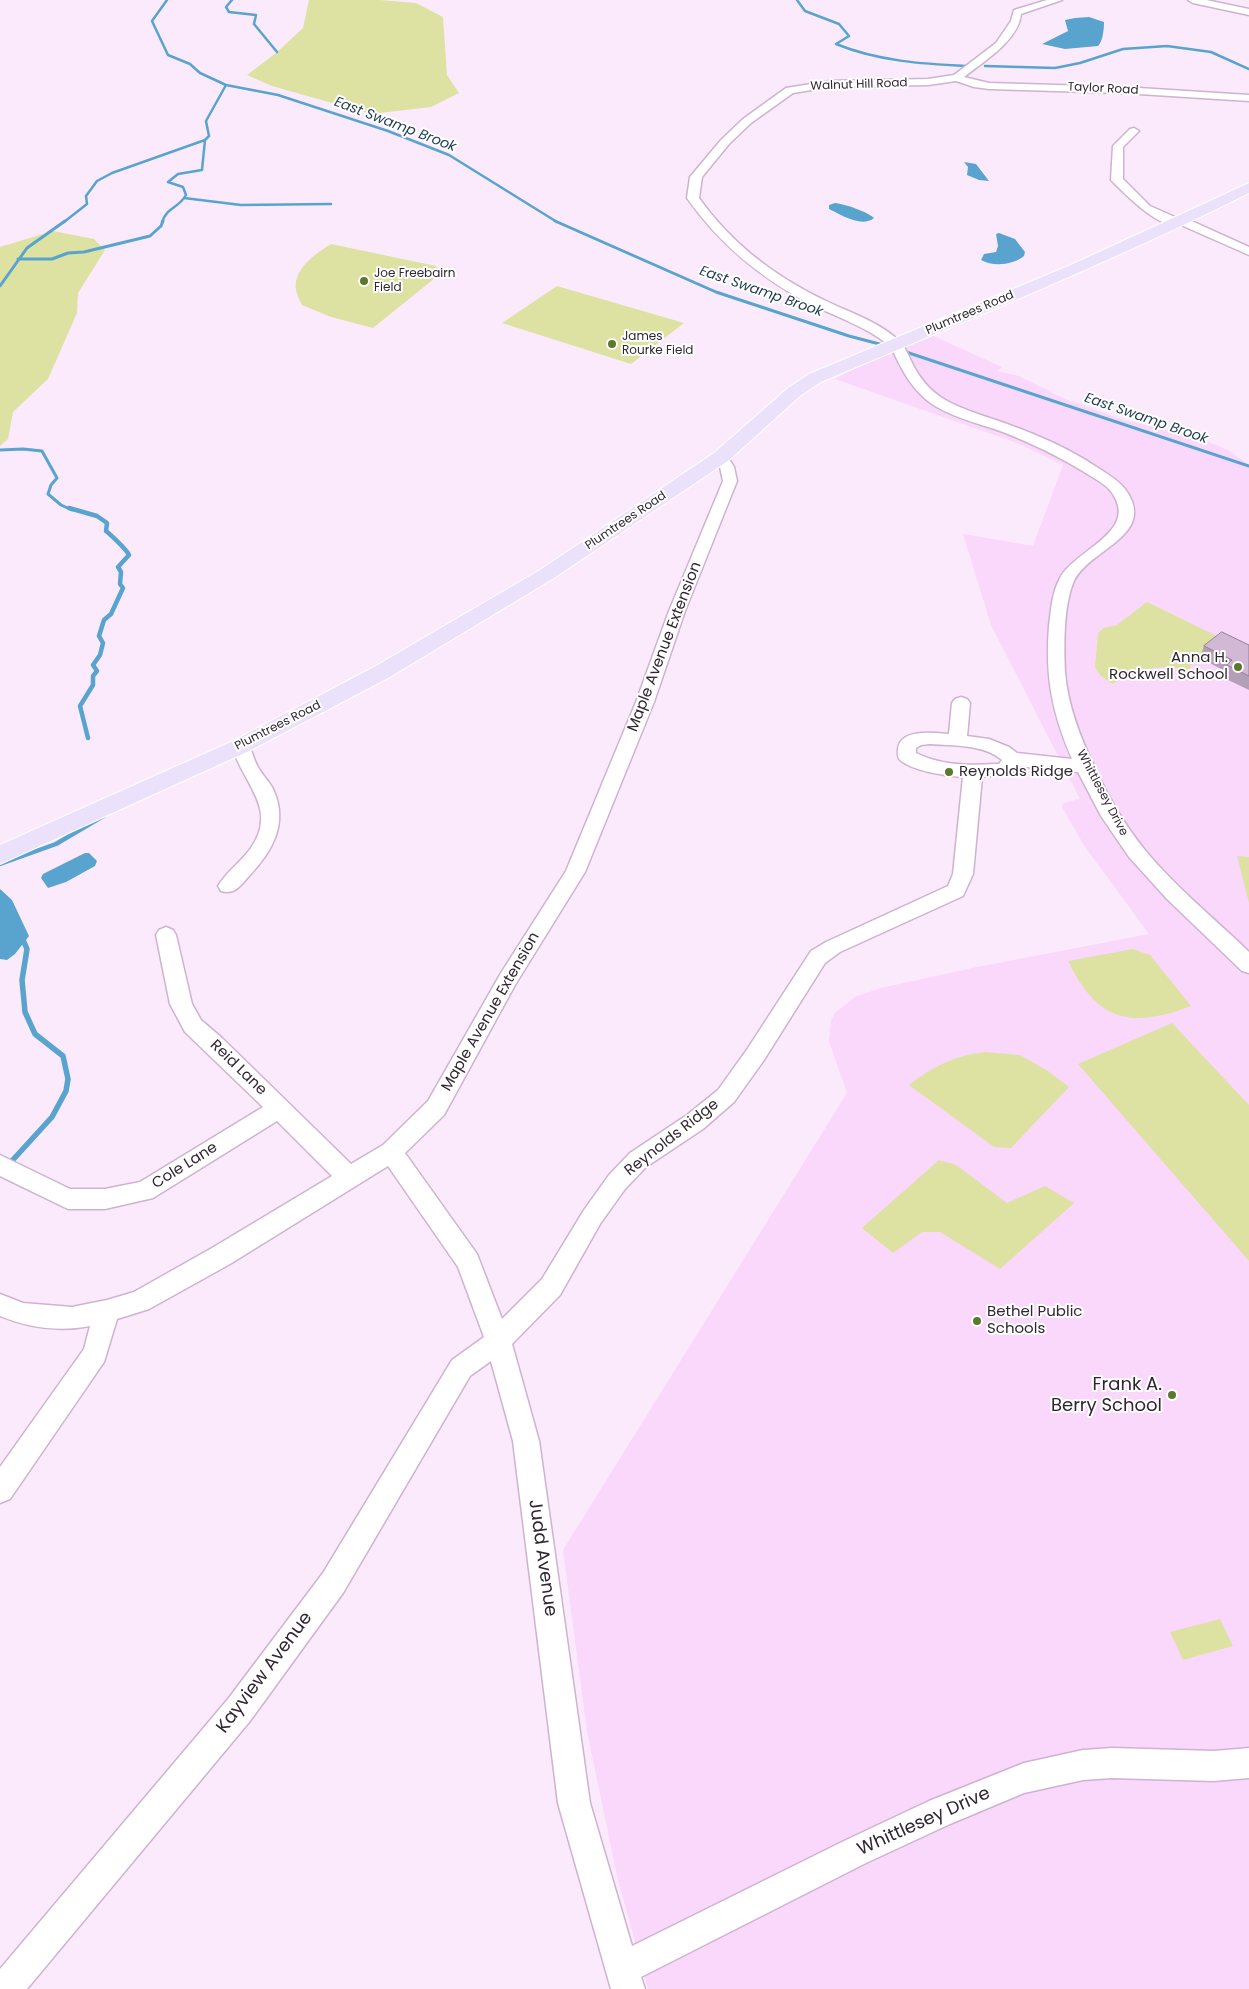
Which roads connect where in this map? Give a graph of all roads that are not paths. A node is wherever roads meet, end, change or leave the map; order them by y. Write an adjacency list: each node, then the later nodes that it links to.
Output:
1 (1057, 0): 6 (street)
2 (1193, 0): 4 (street)
3 (1246, 0): 4 (street)
4 (1221, 6): 5 (street)
5 (1249, 12)
6 (957, 78): 7 (street, Taylor Road); 12 (street, Walnut Hill Road)
7 (1249, 98)
8 (1134, 131): 10 (street)
9 (1249, 188): 10 (main road, Plumtrees Road)
10 (1179, 222): 11 (street); 12 (main road, Plumtrees Road)
11 (1249, 251)
12 (895, 344): 13 (main road, Plumtrees Road); 18 (street, Whittlesey Drive)
13 (721, 457): 16 (main road, Plumtrees Road); 25 (street, Maple Avenue Extension)
14 (962, 703): 15 (street)
15 (957, 741): 17 (street); 19 (street)
16 (240, 746): 20 (main road, Plumtrees Road); 21 (street)
17 (1012, 759): 18 (street); 19 (street)
18 (1085, 767): 23 (street, Whittlesey Drive)
19 (973, 771): 30 (street, Reynolds Ridge)
20 (0, 855)
21 (228, 886)
22 (166, 935): 24 (street, Reid Lane)
23 (1249, 965)
24 (280, 1108): 26 (street, Cole Lane); 27 (street, Reid Lane)
25 (391, 1152): 27 (street, Maple Avenue Extension); 30 (street, Judd Avenue)
26 (0, 1165)
27 (350, 1178): 29 (street, Maple Avenue Extension)
28 (0, 1305): 29 (street, Maple Avenue Extension)
29 (106, 1312): 31 (street)
30 (498, 1341): 33 (street, Judd Avenue); 34 (street, Kayview Avenue)
31 (0, 1490)
32 (1249, 1763): 33 (street, Whittlesey Drive)
33 (625, 1979)
34 (5, 1989)

